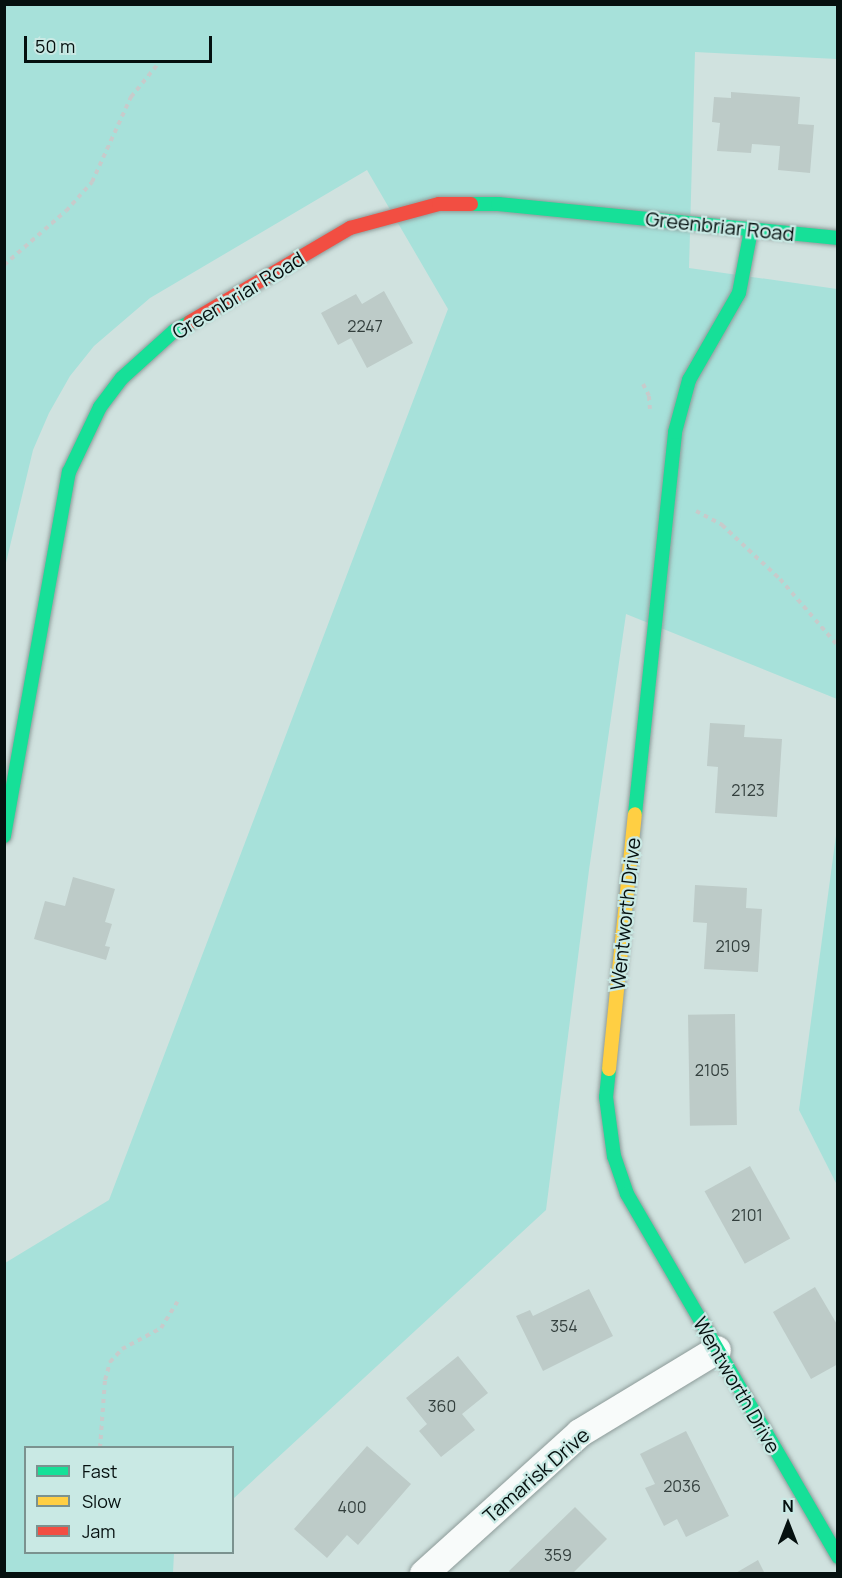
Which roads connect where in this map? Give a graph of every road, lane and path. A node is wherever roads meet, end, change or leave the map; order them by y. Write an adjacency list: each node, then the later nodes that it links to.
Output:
1 (157, 65): 4 (path)
2 (751, 230): 3 (street, Greenbriar Road); 5 (street, Wentworth Drive); 7 (street, Greenbriar Road)
3 (837, 238)
4 (4, 265)
5 (668, 497): 6 (path); 10 (street, Wentworth Drive)
6 (837, 646)
7 (12, 755): 8 (street, Greenbriar Road)
8 (4, 836)
9 (177, 1302): 11 (path)
10 (717, 1350): 12 (street, Wentworth Drive); 13 (street, Tamarisk Drive)
11 (100, 1446)
12 (837, 1557)
13 (424, 1574)

